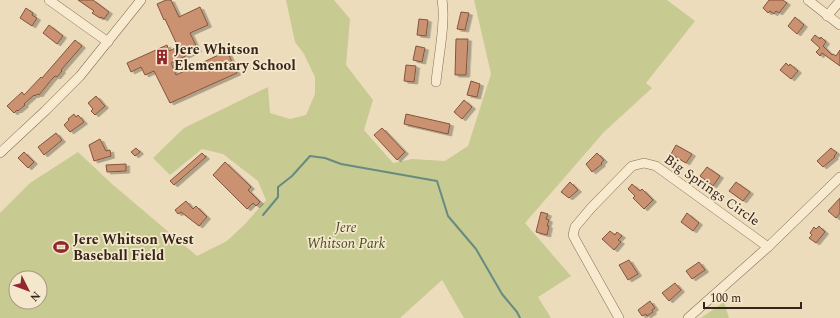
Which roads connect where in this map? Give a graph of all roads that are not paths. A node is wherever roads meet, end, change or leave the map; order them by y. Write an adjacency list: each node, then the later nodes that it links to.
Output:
1 (49, 0): 8 (street)
2 (141, 0): 8 (street)
3 (442, 0): 9 (street)
4 (808, 0): 6 (street)
5 (840, 1): 6 (street)
6 (827, 16): 7 (street)
7 (840, 25)
8 (108, 42): 10 (street)
9 (436, 82)
10 (0, 154)
11 (840, 177): 12 (street)
12 (768, 247): 13 (street, Big Springs Circle); 14 (street)
13 (619, 318)
14 (688, 318)

